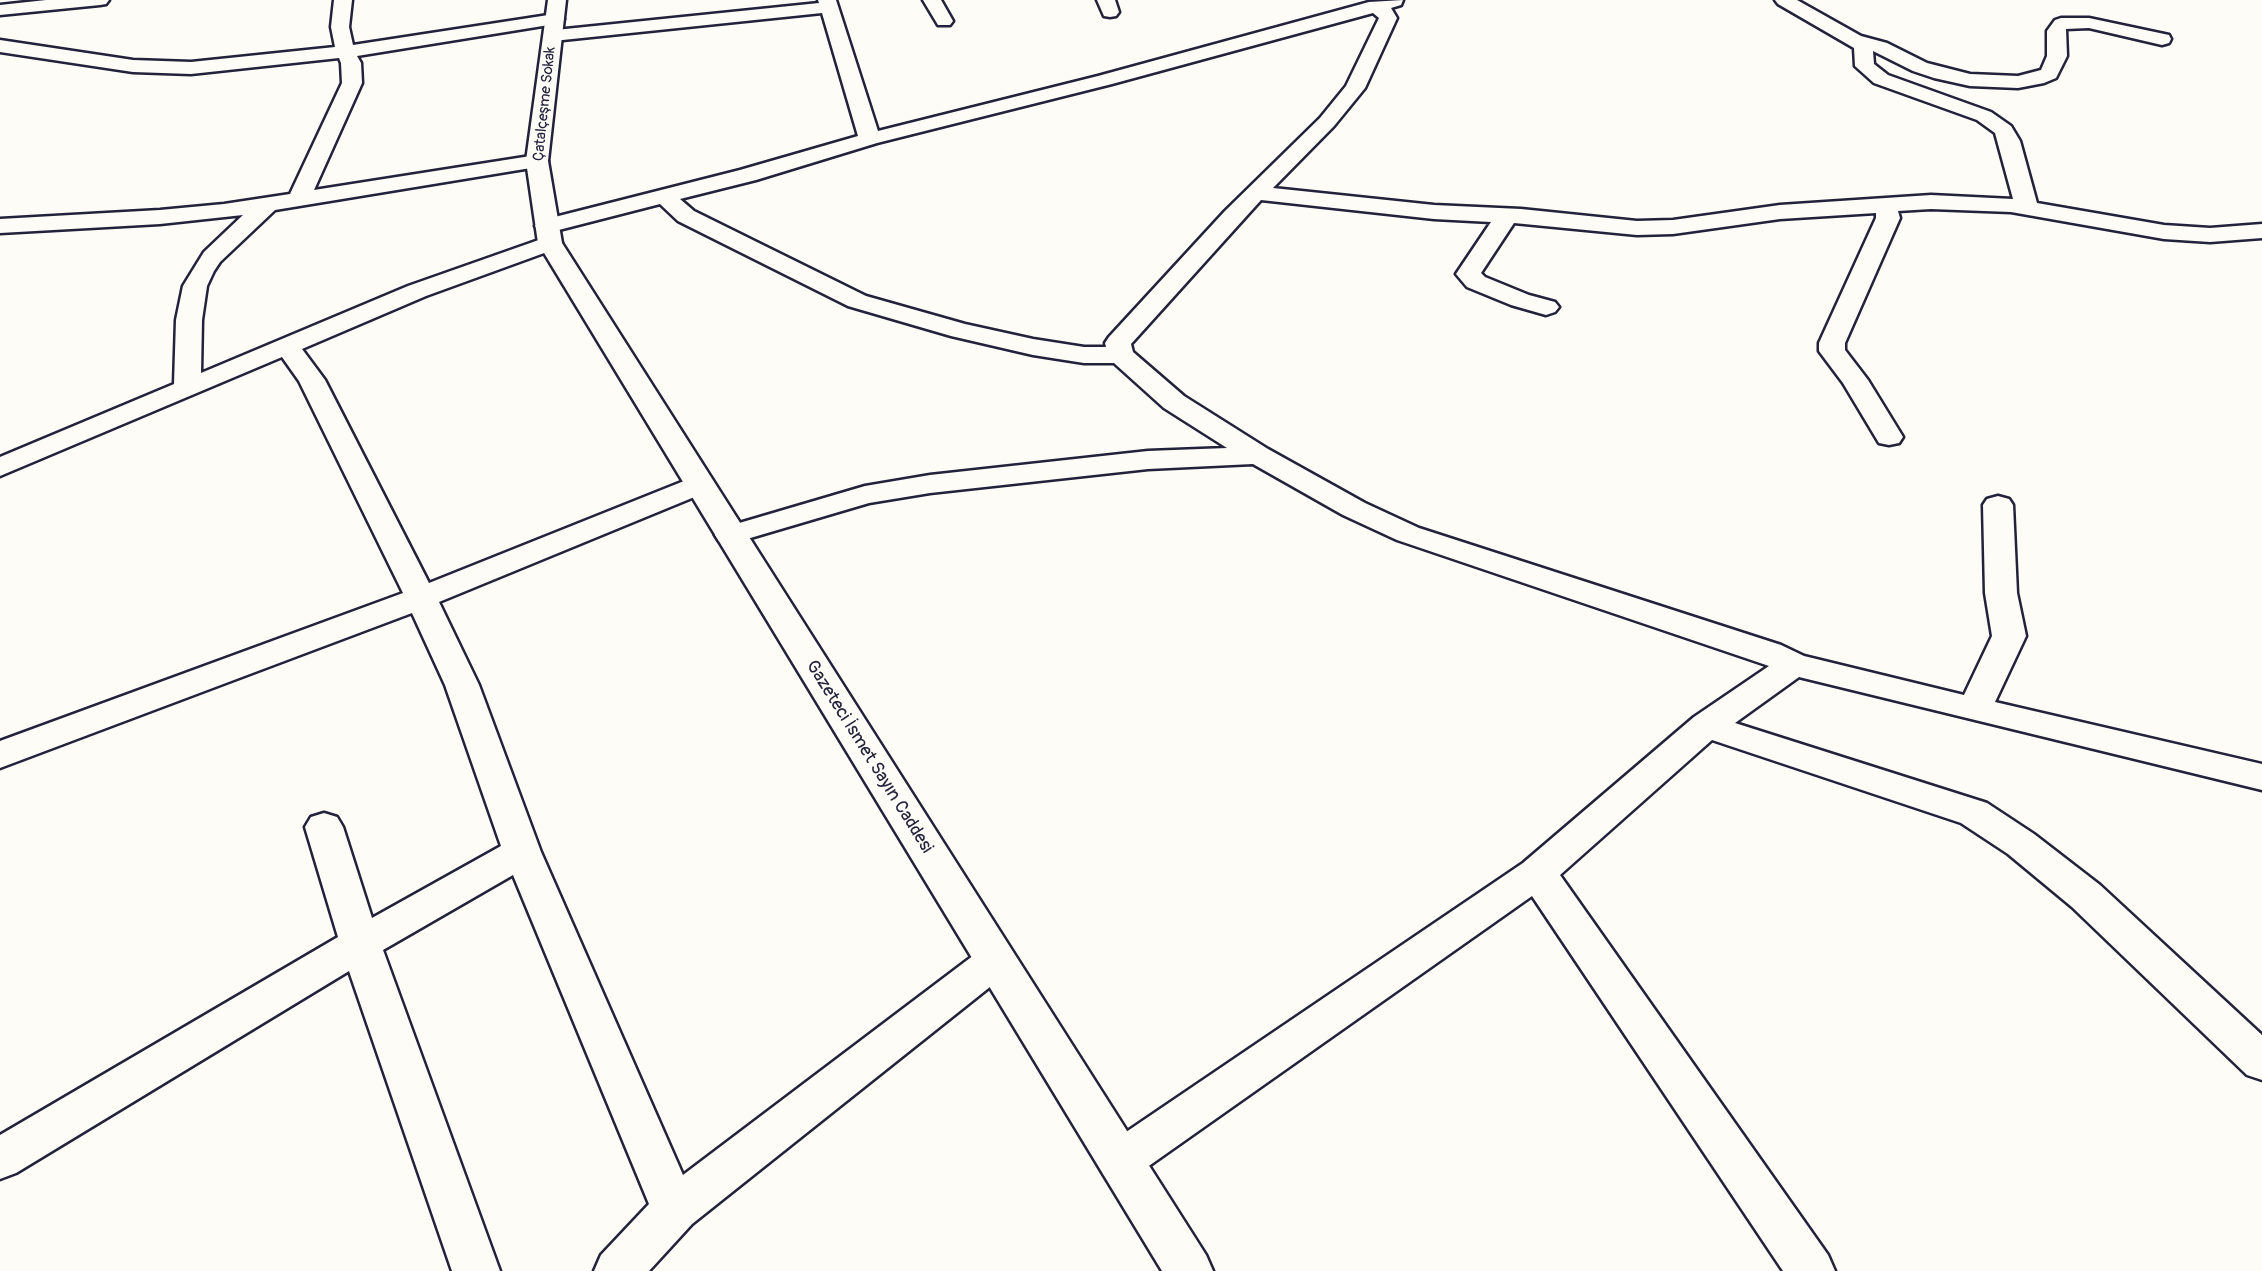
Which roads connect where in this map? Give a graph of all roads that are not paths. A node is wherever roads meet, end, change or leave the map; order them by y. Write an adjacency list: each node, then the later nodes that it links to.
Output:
1 (100, 0): 7 (street)
2 (342, 0): 13 (street)
3 (932, 0): 9 (street)
4 (1784, 0): 11 (street)
5 (1386, 3): 16 (street); 18 (street)
6 (828, 4): 8 (street); 16 (street)
7 (0, 10)
8 (555, 18): 13 (street); 17 (street, Çatalçeşme Sokak)
9 (944, 21)
10 (2162, 39): 11 (street)
11 (1858, 41): 23 (street)
12 (0, 46): 14 (street)
13 (345, 51): 14 (street); 20 (street)
14 (46, 53): 15 (street)
15 (9, 66)
16 (870, 139): 19 (street)
17 (537, 160): 20 (street); 27 (street, Çatalçeşme Sokak)
18 (1255, 193): 24 (street); 30 (street)
19 (664, 196): 27 (street); 30 (street)
20 (299, 198): 21 (street)
21 (269, 203): 25 (street); 31 (street)
22 (1886, 205): 23 (street); 24 (street); 32 (street)
23 (2026, 207): 26 (street)
24 (1507, 215): 28 (street)
25 (0, 226)
26 (2262, 231)
27 (548, 234): 29 (street); 35 (street, Gazeteci İsmet Sayın Caddesi)
28 (1546, 307)
29 (286, 345): 31 (street); 38 (street)
30 (1121, 355): 33 (street)
31 (187, 387): 34 (street)
32 (1889, 437)
33 (1258, 455): 37 (street); 39 (street)
34 (0, 467)
35 (699, 485): 37 (street, Gazeteci İsmet Sayın Caddesi); 38 (street)
36 (1998, 505): 40 (street)
37 (730, 535): 48 (street, Gazeteci İsmet Sayın Caddesi)
38 (420, 598): 42 (street); 45 (street)
39 (1794, 665): 40 (street); 41 (street)
40 (1974, 709): 43 (street)
41 (1706, 726): 46 (street); 49 (street)
42 (0, 755)
43 (2262, 777)
44 (324, 827): 47 (street)
45 (522, 852): 47 (street); 52 (street)
46 (1537, 873): 51 (street); 56 (street)
47 (360, 944): 50 (street); 53 (street)
48 (996, 960): 51 (street, Gazeteci İsmet Sayın Caddesi); 52 (street)
49 (2262, 1062)
50 (0, 1159)
51 (1120, 1161): 55 (street, Gazeteci İsmet Sayın Caddesi)
52 (675, 1209): 54 (street)
53 (476, 1271)
54 (618, 1271)
55 (1189, 1271)
56 (1811, 1271)

